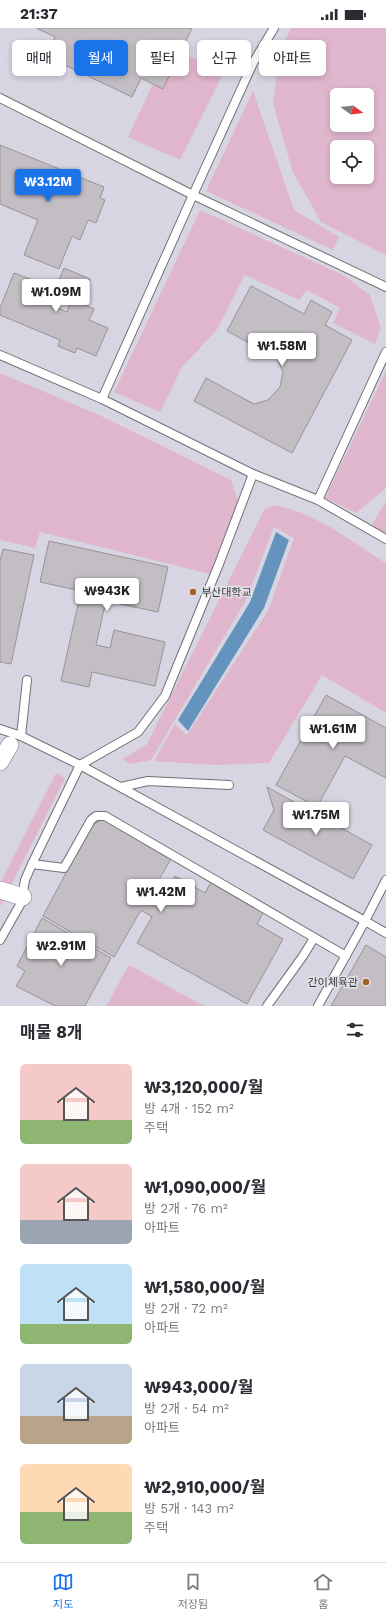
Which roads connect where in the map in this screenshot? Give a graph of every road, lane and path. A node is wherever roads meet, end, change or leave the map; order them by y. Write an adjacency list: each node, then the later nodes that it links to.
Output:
1 (274, 28): 3 (lane)
2 (0, 98): 3 (lane)
3 (193, 194): 4 (lane); 7 (lane)
4 (386, 287)
5 (386, 352): 9 (lane)
6 (0, 356): 7 (lane)
7 (102, 398): 8 (lane)
8 (253, 474): 9 (lane); 15 (lane)
9 (318, 500): 10 (lane)
10 (386, 539)
11 (27, 680): 13 (lane)
12 (0, 730): 13 (lane)
13 (15, 740): 14 (street); 15 (lane)
14 (0, 762)
15 (80, 765): 17 (lane); 18 (lane)
16 (229, 785): 17 (lane)
17 (121, 787): 22 (lane)
18 (32, 864): 21 (lane); 24 (lane)
19 (386, 880): 22 (lane)
20 (0, 890): 21 (street)
21 (23, 897): 25 (lane)
22 (365, 921): 23 (lane); 26 (lane)
23 (386, 933)
24 (314, 938): 26 (lane); 27 (lane)
25 (0, 940)
26 (346, 956): 28 (lane)
27 (266, 1006)
28 (318, 1006)

